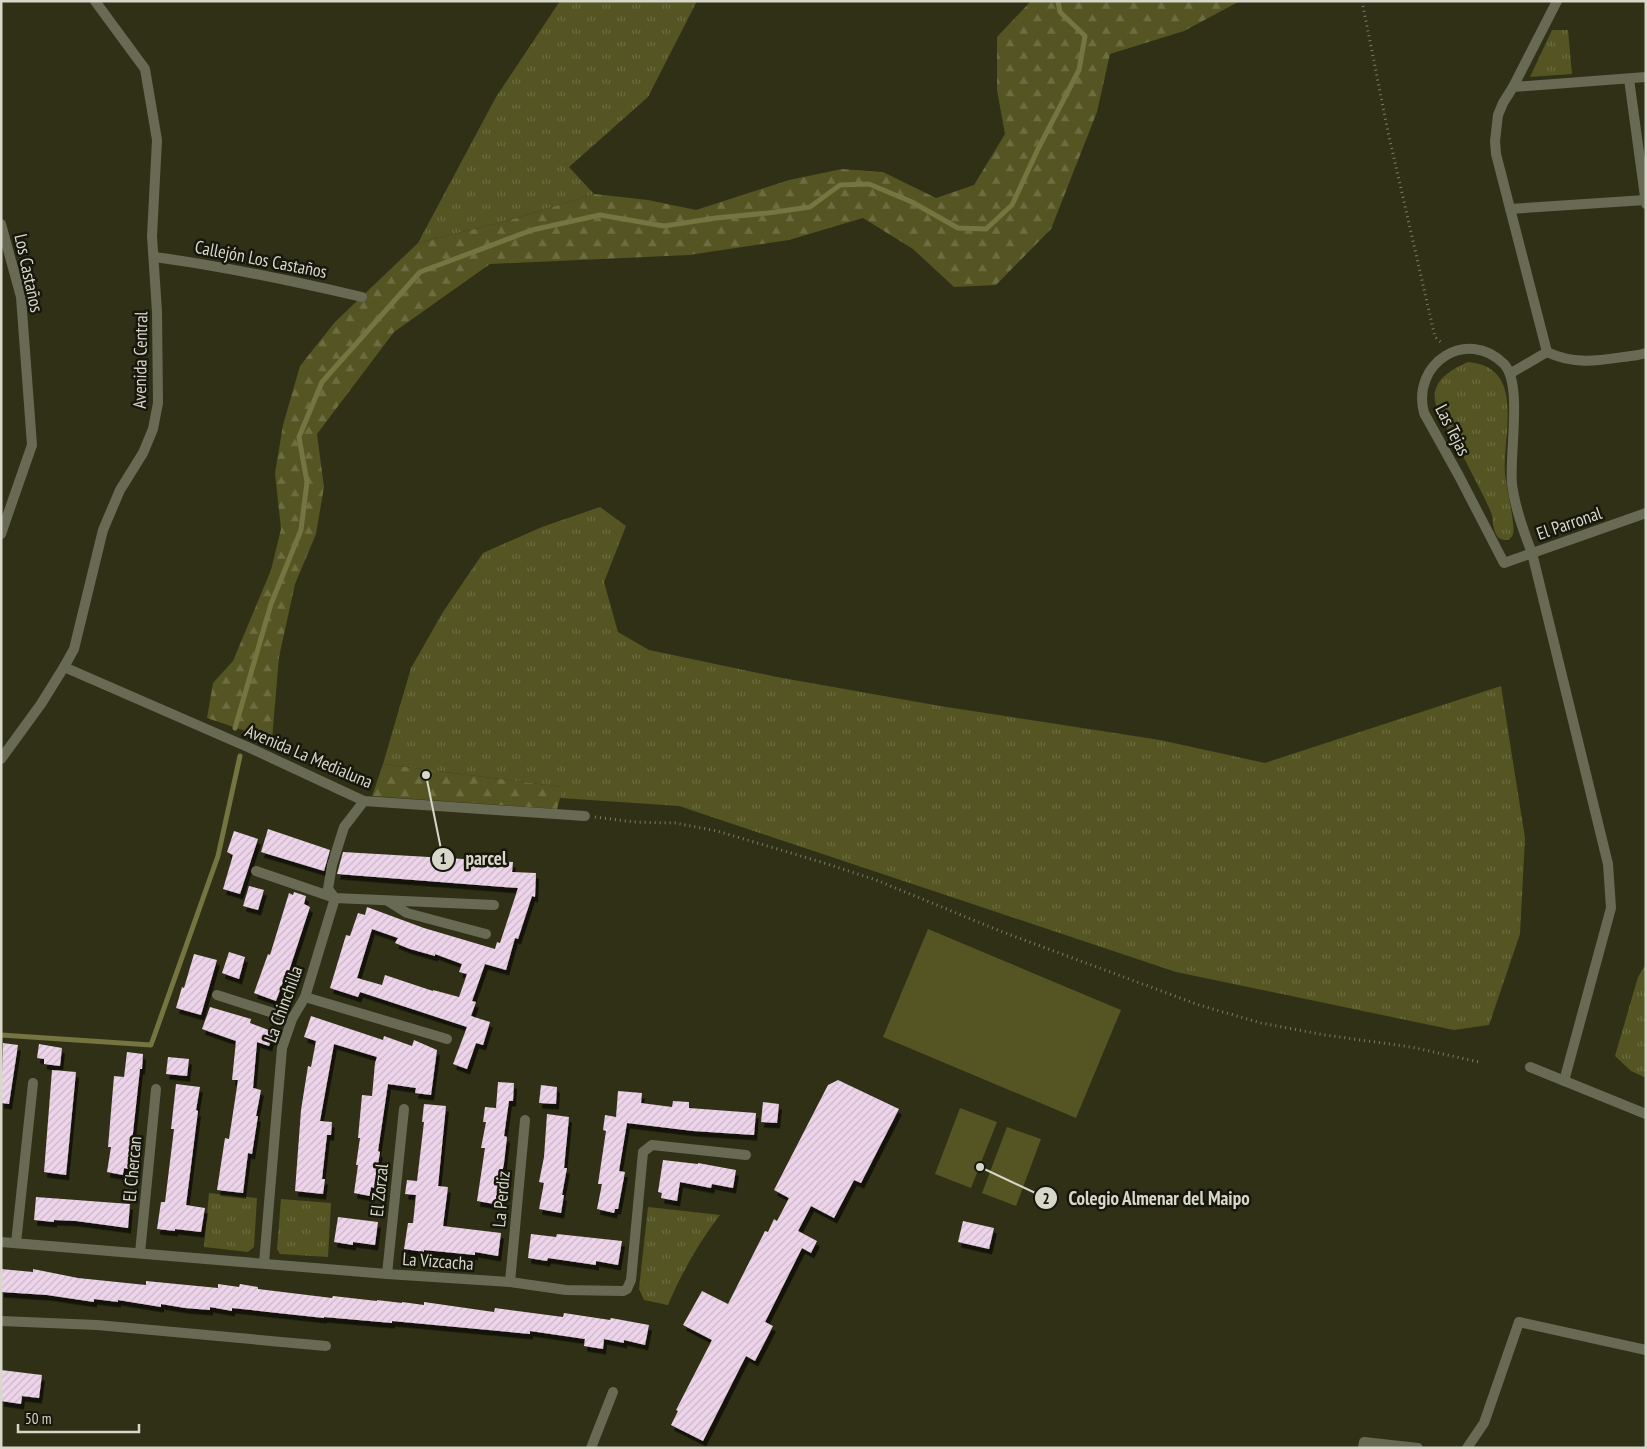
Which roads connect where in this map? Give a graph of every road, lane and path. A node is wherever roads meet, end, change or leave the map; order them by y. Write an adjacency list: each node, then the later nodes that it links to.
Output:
1 (1362, 1): 15 (path)
2 (1557, 1): 6 (street)
3 (99, 2): 12 (street, Avenida Central)
4 (1646, 77): 5 (street)
5 (1629, 79): 6 (street); 7 (street)
6 (1514, 87): 10 (street)
7 (1644, 174): 8 (street)
8 (1645, 200): 9 (street); 10 (street)
9 (1646, 204)
10 (1510, 209): 14 (street)
11 (1, 224): 19 (street, Los Castaños)
12 (154, 257): 13 (street, Callejón Los Castaños); 22 (street, Avenida Central)
13 (362, 297)
14 (1547, 352): 16 (street); 17 (street)
15 (1453, 353): 17 (street); 21 (street, Las Tejas)
16 (1646, 353)
17 (1510, 373): 20 (street)
18 (1646, 513): 20 (street, El Parronal)
19 (1, 534)
20 (1532, 553): 21 (street, El Parronal); 37 (street)
21 (1504, 563)
22 (64, 667): 23 (street, Avenida Central); 24 (street, Avenida La Medialuna)
23 (1, 759)
24 (364, 801): 25 (street, Avenida La Medialuna); 27 (street, La Chinchilla)
25 (585, 816): 35 (path)
26 (256, 872): 27 (street)
27 (335, 898): 28 (street); 32 (street, La Chinchilla)
28 (388, 900): 29 (street); 30 (street)
29 (494, 905)
30 (486, 934)
31 (217, 995): 33 (street)
32 (305, 997): 33 (street, La Chinchilla); 34 (street)
33 (292, 1018): 47 (street, La Chinchilla)
34 (447, 1039)
35 (1479, 1062)
36 (1530, 1067): 37 (street)
37 (1564, 1081): 41 (street)
38 (33, 1083): 45 (street)
39 (156, 1089): 46 (street, El Chercan)
40 (404, 1109): 48 (street, El Zorzal)
41 (1646, 1114)
42 (525, 1120): 49 (street, La Perdiz)
43 (746, 1155): 49 (street, La Vizcacha)
44 (1, 1242): 45 (street, La Vizcacha)
45 (16, 1243): 46 (street, La Vizcacha)
46 (140, 1253): 47 (street, La Vizcacha)
47 (264, 1263): 48 (street, La Vizcacha)
48 (387, 1274): 49 (street, La Vizcacha)
49 (510, 1282)
50 (1, 1321): 51 (street)
51 (326, 1346)
52 (1646, 1350): 57 (street)
53 (613, 1392): 54 (street)
54 (591, 1448)
55 (1364, 1448): 56 (street)
56 (1418, 1448)
57 (1467, 1448)

